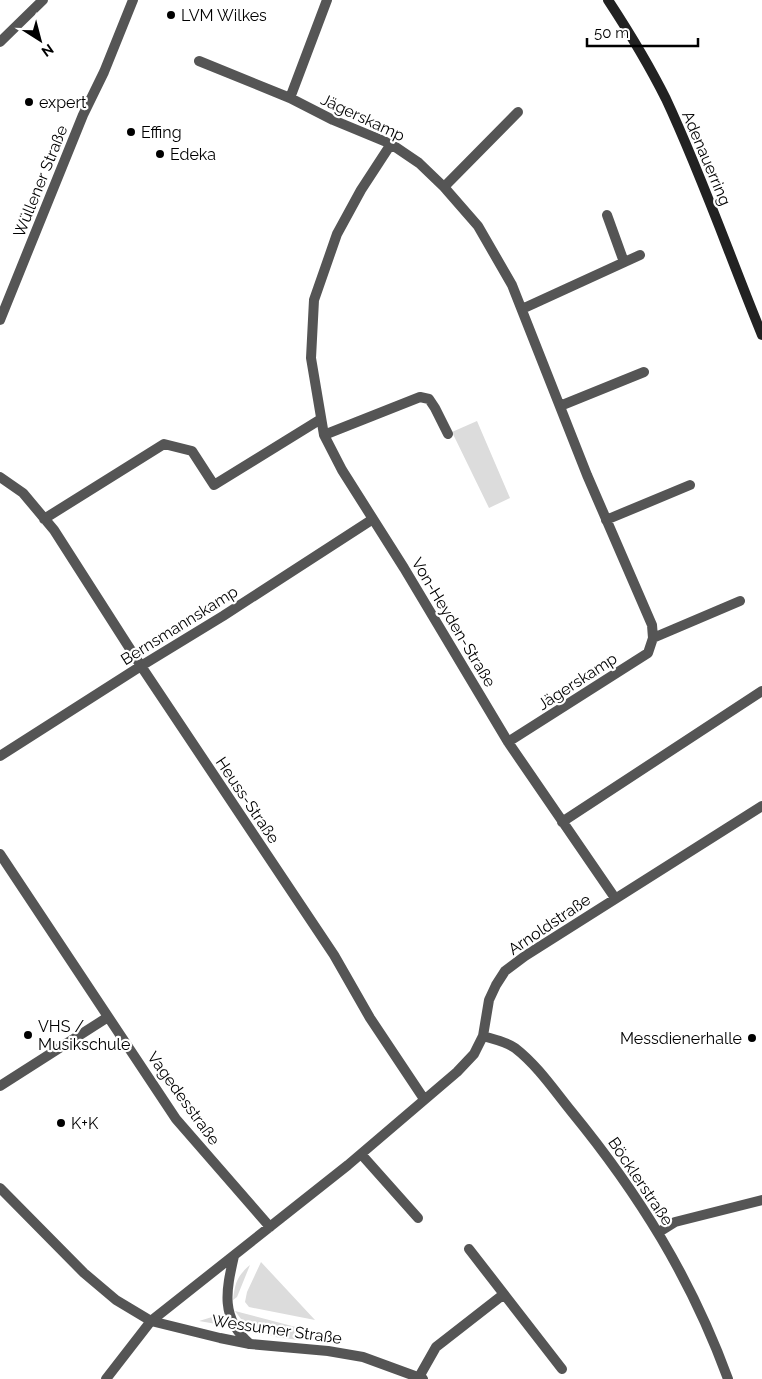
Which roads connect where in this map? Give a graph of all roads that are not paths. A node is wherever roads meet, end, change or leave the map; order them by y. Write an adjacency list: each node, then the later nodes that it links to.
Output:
1 (43, 0): 5 (street)
2 (134, 0): 15 (street, Wüllener Straße)
3 (327, 0): 7 (street)
4 (608, 0): 16 (main road, Adenauerring)
5 (0, 42)
6 (199, 61): 7 (street, Jägerskamp)
7 (290, 98): 9 (street, Jägerskamp)
8 (518, 112): 10 (street)
9 (391, 144): 10 (street, Jägerskamp); 19 (street, Von-Heyden-Straße)
10 (444, 187): 14 (street, Jägerskamp)
11 (606, 216): 13 (street)
12 (640, 255): 13 (street)
13 (624, 262): 14 (street)
14 (522, 309): 18 (street, Jägerskamp)
15 (0, 320)
16 (762, 335)
17 (644, 372): 18 (street)
18 (560, 406): 26 (street, Jägerskamp)
19 (321, 419): 21 (street, Von-Heyden-Straße); 24 (street)
20 (448, 434): 21 (street)
21 (324, 435): 25 (street, Von-Heyden-Straße)
22 (0, 477): 24 (street, Heuss-Straße)
23 (690, 485): 26 (street)
24 (44, 519): 29 (street, Heuss-Straße)
25 (373, 519): 29 (street, Bernsmannskamp); 31 (street, Von-Heyden-Straße)
26 (606, 520): 28 (street, Jägerskamp)
27 (740, 600): 28 (street)
28 (653, 638): 31 (street, Jägerskamp)
29 (140, 666): 32 (street, Bernsmannskamp); 40 (street, Heuss-Straße)
30 (762, 691): 34 (street)
31 (508, 742): 34 (street, Von-Heyden-Straße)
32 (0, 756)
33 (762, 806): 36 (street, Arnoldstraße)
34 (562, 822): 36 (street, Von-Heyden-Straße)
35 (0, 854): 37 (street, Vagedesstraße)
36 (615, 898): 38 (street, Arnoldstraße)
37 (108, 1017): 39 (street); 45 (street, Vagedesstraße)
38 (483, 1036): 40 (street, Arnoldstraße); 46 (street, Böcklerstraße)
39 (0, 1086)
40 (424, 1099): 41 (street, Arnoldstraße)
41 (361, 1154): 44 (street); 45 (street, Arnoldstraße)
42 (0, 1188): 50 (street, Wessumer Straße)
43 (762, 1200): 46 (street)
44 (418, 1218)
45 (270, 1227): 48 (street, Arnoldstraße)
46 (658, 1232): 55 (street, Böcklerstraße)
47 (469, 1249): 49 (street)
48 (234, 1256): 50 (street, Arnoldstraße); 51 (street)
49 (504, 1294): 52 (street); 53 (street, Wessumer Straße)
50 (151, 1321): 51 (street, Wessumer Straße); 54 (street, Arnoldstraße)
51 (250, 1344): 53 (street, Wessumer Straße)
52 (562, 1369)
53 (421, 1378)
54 (106, 1379)
55 (728, 1379)

